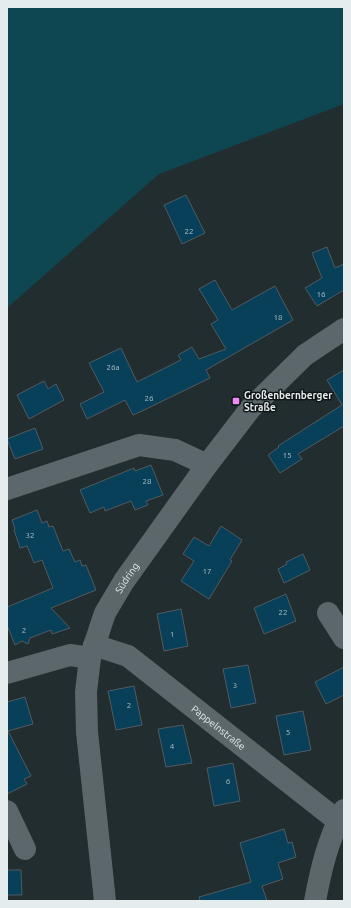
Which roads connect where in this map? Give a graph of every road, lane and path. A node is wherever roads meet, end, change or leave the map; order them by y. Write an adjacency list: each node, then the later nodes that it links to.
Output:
1 (344, 329): 2 (street, Südring)
2 (207, 464): 3 (street); 6 (street, Südring)
3 (7, 489)
4 (328, 614): 5 (street)
5 (344, 638)
6 (92, 651): 7 (street, Pappelnstraße); 9 (street, Pappelnstraße); 11 (street, Südring)
7 (7, 673)
8 (7, 811): 10 (street)
9 (341, 816): 12 (street)
10 (25, 849)
11 (105, 901)
12 (315, 901)

